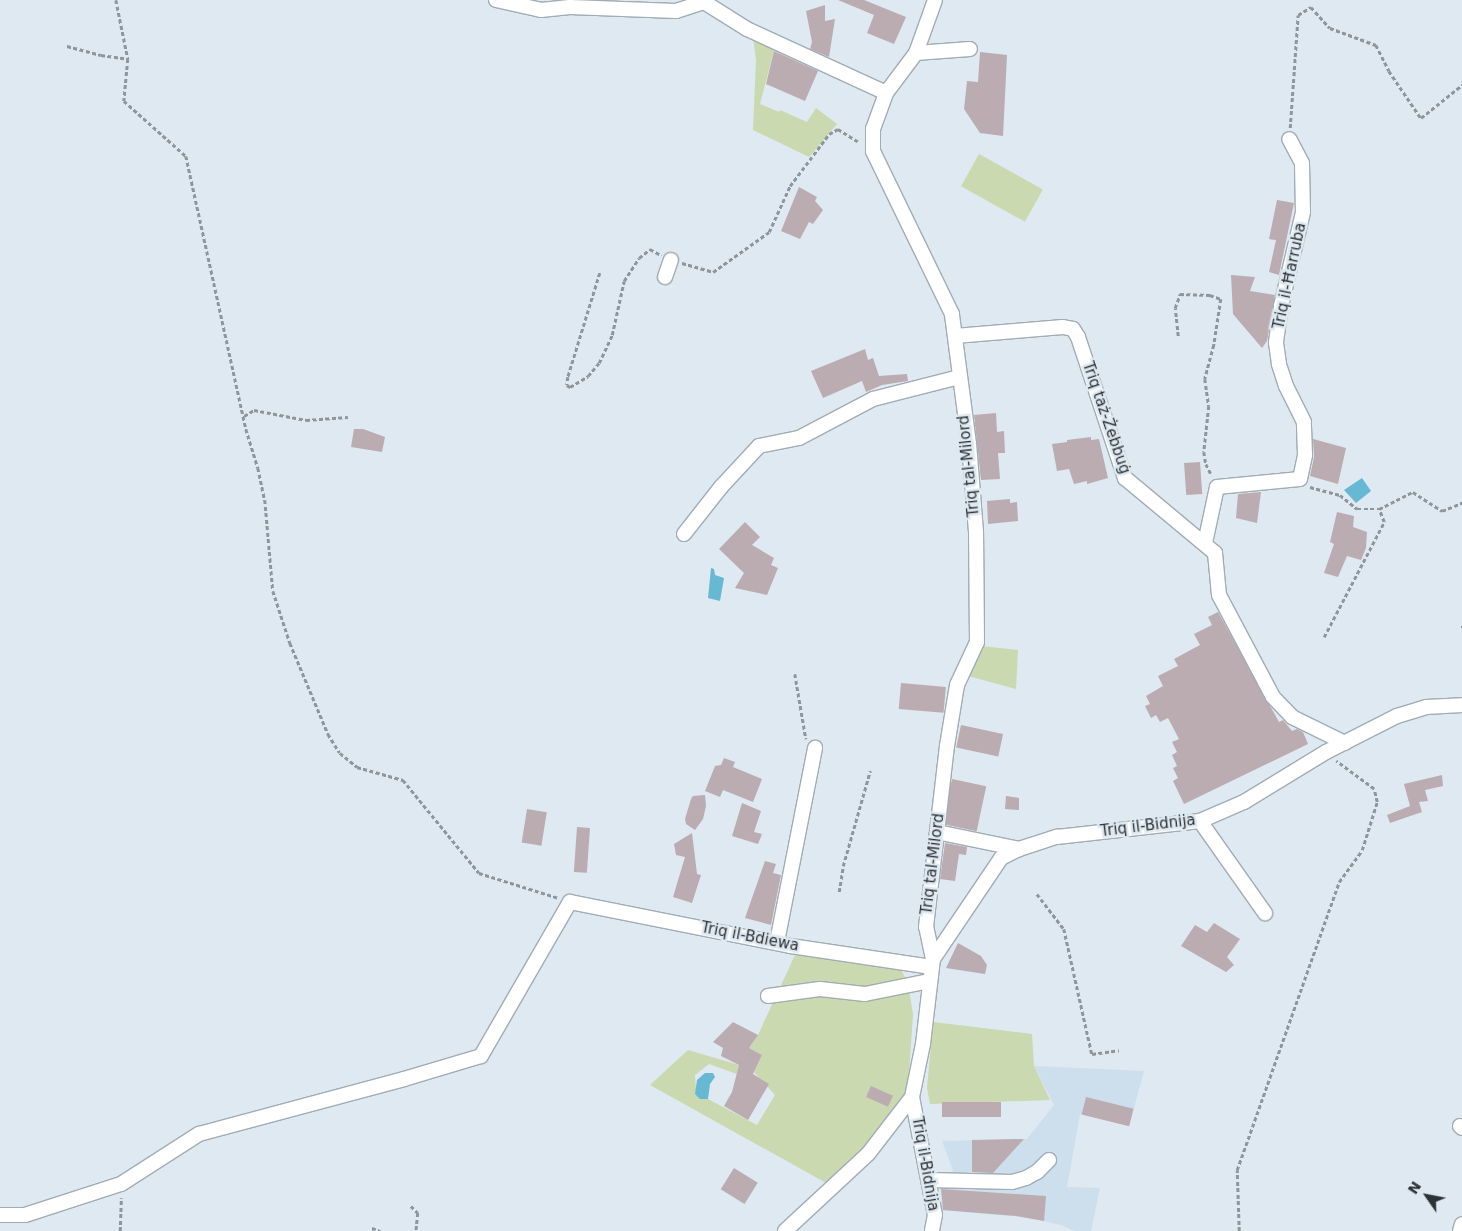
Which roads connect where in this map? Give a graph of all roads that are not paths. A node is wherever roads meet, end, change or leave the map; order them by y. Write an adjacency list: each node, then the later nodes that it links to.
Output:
1 (496, 0): 5 (street)
2 (935, 0): 4 (street, Triq tal-Milord)
3 (970, 49): 4 (street)
4 (916, 53): 5 (street, Triq tal-Milord)
5 (886, 93): 9 (street, Triq tal-Milord)
6 (1289, 140): 12 (street, Triq il-Ħarruba)
7 (671, 260): 8 (street)
8 (665, 277)
9 (955, 336): 10 (street, Triq tal-Milord); 12 (street, Triq taż-Żebbuġ)
10 (958, 377): 11 (street); 17 (street, Triq tal-Milord)
11 (684, 534)
12 (1205, 543): 14 (street, Triq taż-Żebbuġ)
13 (1462, 705): 14 (street, Triq il-Bidnija)
14 (1345, 743): 16 (street, Triq il-Bidnija)
15 (815, 748): 20 (street)
16 (1200, 822): 18 (street, Triq il-Bidnija); 19 (street)
17 (937, 832): 18 (street); 21 (street, Triq tal-Milord)
18 (1019, 849): 21 (street, Triq il-Bidnija)
19 (1265, 913)
20 (777, 942): 21 (street, Triq il-Bdiewa); 27 (street, Triq il-Bdiewa)
21 (932, 963): 22 (street)
22 (929, 981): 23 (street); 24 (street)
23 (768, 996)
24 (912, 1097): 26 (street, Triq il-Bidnija); 29 (street)
25 (1049, 1160): 26 (street)
26 (929, 1180): 30 (street, Triq il-Bidnija)
27 (0, 1215)
28 (1462, 1224): 31 (street)
29 (785, 1231)
30 (932, 1231)
31 (1460, 1231)

